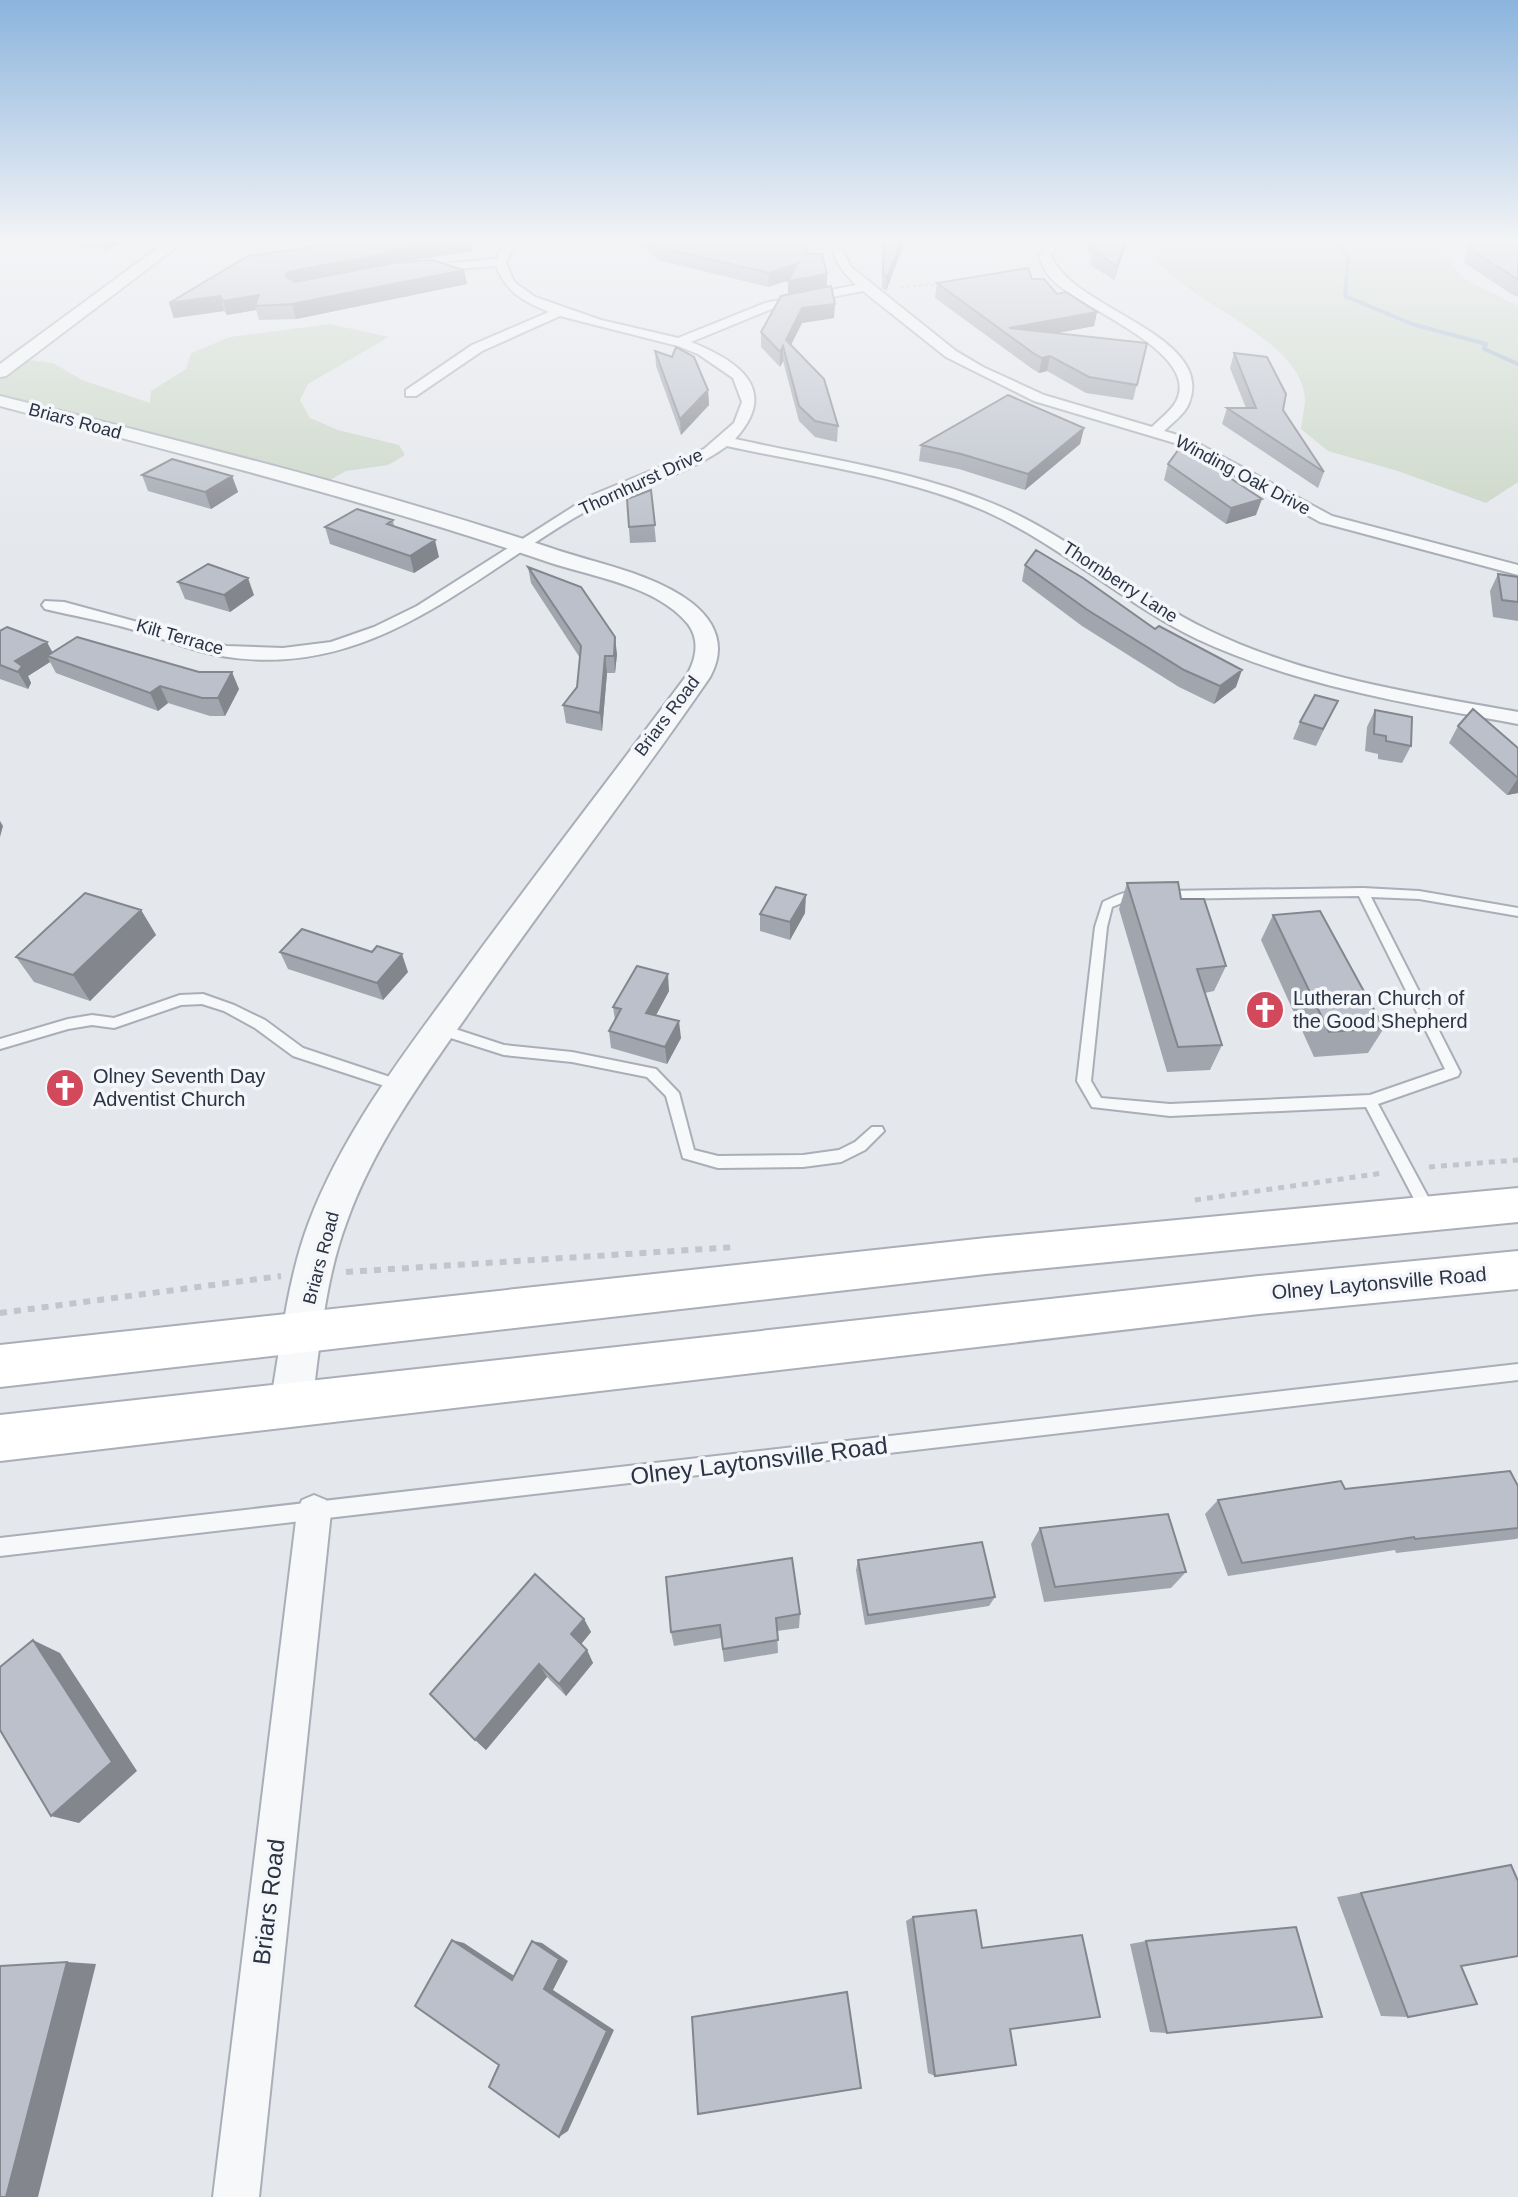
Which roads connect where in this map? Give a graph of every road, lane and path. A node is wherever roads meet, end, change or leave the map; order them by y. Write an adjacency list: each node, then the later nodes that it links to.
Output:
1 (41, 342): 6 (street)
2 (492, 342): 7 (street)
3 (680, 342): 10 (street, Thornhurst Drive)
4 (935, 342): 9 (street, Winding Oak Drive)
5 (1156, 342): 9 (street)
6 (0, 372)
7 (411, 393)
8 (0, 401): 11 (street, Briars Road)
9 (1157, 430): 12 (street, Winding Oak Drive)
10 (723, 441): 11 (street, Thornhurst Drive); 14 (street, Thornberry Lane)
11 (523, 546): 13 (street, Kilt Terrace); 17 (street, Briars Road)
12 (1518, 570)
13 (51, 605)
14 (1518, 718)
15 (1363, 892): 16 (lane); 20 (lane); 20 (lane)
16 (1518, 912)
17 (440, 1029): 19 (street, Briars Road); 21 (lane)
18 (0, 1044): 19 (lane)
19 (400, 1086): 29 (street, Briars Road)
20 (1370, 1101): 23 (lane)
21 (877, 1131)
22 (1518, 1160): 23 (path)
23 (1406, 1170): 24 (path); 26 (lane)
24 (1186, 1202)
25 (1518, 1205): 26 (main road)
26 (1429, 1213): 31 (main road)
27 (751, 1246): 29 (path)
28 (1518, 1270): 34 (main road, Olney Laytonsville Road)
29 (314, 1274): 30 (path); 31 (street, Briars Road)
30 (0, 1313)
31 (303, 1332): 32 (main road); 34 (street, Briars Road)
32 (0, 1366)
33 (1518, 1372): 36 (lane, Olney Laytonsville Road)
34 (291, 1405): 35 (main road, Olney Laytonsville Road)
35 (0, 1438)
36 (314, 1512): 37 (lane, Olney Laytonsville Road); 38 (street, Briars Road)
37 (0, 1547)
38 (236, 2197)

